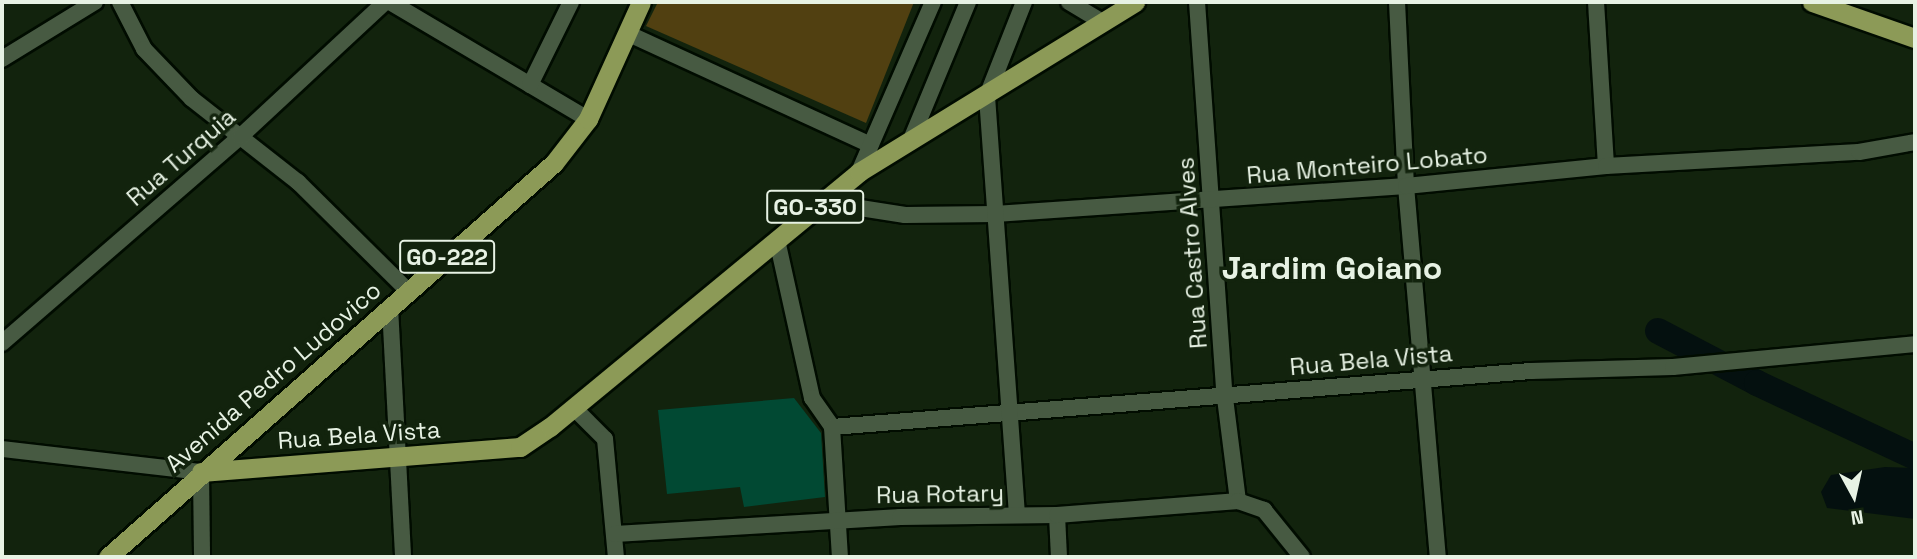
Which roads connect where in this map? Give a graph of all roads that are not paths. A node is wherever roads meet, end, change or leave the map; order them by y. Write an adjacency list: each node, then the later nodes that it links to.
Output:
1 (95, 2): 18 (street)
2 (120, 2): 22 (street)
3 (388, 2): 19 (street); 22 (street, Rua Turquia)
4 (571, 2): 19 (street)
5 (641, 2): 16 (main road, Avenida Pedro Ludovico / GO-222)
6 (933, 2): 25 (street)
7 (968, 2): 23 (street)
8 (1024, 2): 20 (street)
9 (1069, 2): 15 (street)
10 (1135, 2): 15 (main road, GO-330)
11 (1197, 2): 29 (street, Rua Castro Alves)
12 (1397, 2): 28 (street)
13 (1596, 2): 26 (street)
14 (1812, 2): 17 (main road)
15 (1101, 21): 20 (main road, GO-330)
16 (627, 33): 21 (main road, Avenida Pedro Ludovico / GO-222); 25 (street)
17 (1915, 38)
18 (2, 59)
19 (530, 85): 21 (street)
20 (987, 96): 23 (main road, GO-330); 31 (street)
21 (588, 119): 33 (main road, Avenida Pedro Ludovico / GO-222)
22 (241, 136): 33 (street); 35 (street, Rua Turquia)
23 (910, 142): 27 (main road, GO-330)
24 (1915, 142): 26 (street, Rua Monteiro Lobato)
25 (871, 145): 27 (street)
26 (1606, 166): 28 (street, Rua Monteiro Lobato)
27 (859, 172): 30 (main road, GO-330)
28 (1406, 186): 29 (street, Rua Monteiro Lobato); 37 (street)
29 (1210, 200): 31 (street, Rua Monteiro Lobato); 38 (street, Rua Castro Alves)
30 (822, 202): 31 (street, Rua Monteiro Lobato); 32 (main road, GO-330)
31 (995, 214): 40 (street)
32 (777, 240): 39 (main road, GO-330); 41 (street)
33 (408, 291): 34 (main road, Avenida Pedro Ludovico / GO-222)
34 (390, 307): 43 (street); 44 (main road, Avenida Pedro Ludovico / GO-222)
35 (2, 342)
36 (1915, 344): 37 (street, Rua Bela Vista)
37 (1422, 379): 38 (street, Rua Bela Vista); 57 (street)
38 (1225, 398): 40 (street, Rua Bela Vista); 45 (street, Rua Castro Alves)
39 (574, 408): 43 (main road, Rua Bela Vista / GO-330); 49 (street)
40 (1011, 413): 41 (street, Rua Bela Vista); 46 (street)
41 (832, 427): 48 (street)
42 (2, 449): 44 (street, GO-330)
43 (398, 457): 44 (main road, Rua Bela Vista / GO-330); 52 (street)
44 (201, 472): 50 (main road, Avenida Pedro Ludovico / GO-222); 51 (street)
45 (1238, 501): 47 (street, Rua Rotary); 56 (street, Rua Rotary)
46 (1017, 515): 47 (street, Rua Rotary); 48 (street, Rua Rotary)
47 (1057, 515): 55 (street)
48 (839, 520): 49 (street, Rua Rotary); 54 (street)
49 (615, 534): 53 (street)
50 (108, 557)
51 (202, 557)
52 (403, 557)
53 (616, 557)
54 (840, 557)
55 (1059, 557)
56 (1302, 557)
57 (1438, 557)

